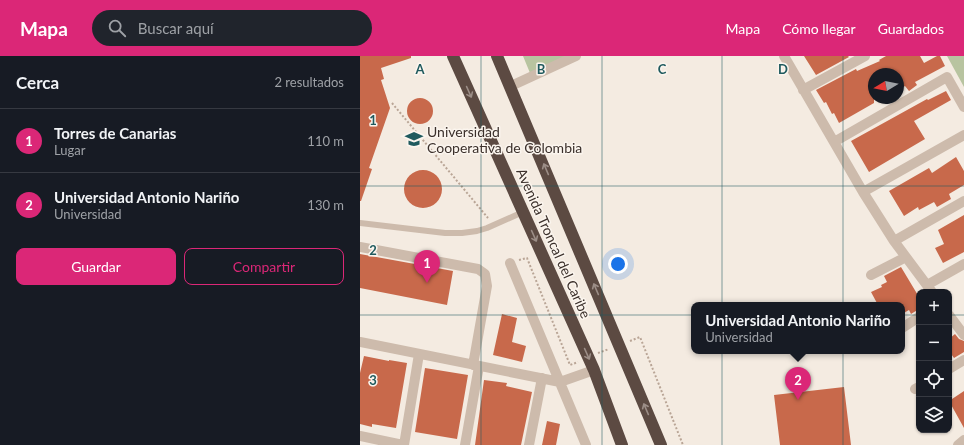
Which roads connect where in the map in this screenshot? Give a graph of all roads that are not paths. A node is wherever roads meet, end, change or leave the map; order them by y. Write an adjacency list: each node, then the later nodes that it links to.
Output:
1 (453, 56): 13 (highway, Avenida Troncal del Caribe, one-way to 13)
2 (498, 56): 6 (highway, Avenida Troncal del Caribe)
3 (576, 56): 6 (street)
4 (784, 56): 7 (street)
5 (865, 56): 7 (street)
6 (511, 86): 41 (highway, Avenida Troncal del Caribe, one-way to 6)
7 (804, 90): 10 (street)
8 (964, 107): 10 (street)
9 (964, 135): 11 (street)
10 (834, 142): 11 (street)
11 (863, 192): 15 (street)
12 (964, 201): 15 (street)
13 (523, 212): 14 (lane); 31 (highway, Avenida Troncal del Caribe, one-way to 31)
14 (360, 223)
15 (894, 240): 17 (street)
16 (360, 247): 29 (street)
17 (906, 257): 20 (street); 21 (street)
18 (510, 262): 33 (street)
19 (964, 264): 21 (street)
20 (871, 275)
21 (929, 289)
22 (916, 319): 24 (street)
23 (952, 319): 25 (street)
24 (905, 326)
25 (964, 333)
26 (360, 342): 27 (street)
27 (419, 354): 29 (street); 36 (street)
28 (964, 360): 30 (street)
29 (476, 365): 32 (street); 37 (street)
30 (952, 367)
31 (594, 370): 33 (street); 40 (highway, Avenida Troncal del Caribe)
32 (542, 378): 33 (street); 38 (street)
33 (560, 382): 39 (street)
34 (362, 440): 36 (street)
35 (964, 440): 42 (street)
36 (403, 445)
37 (465, 445)
38 (529, 445)
39 (586, 445)
40 (622, 445)
41 (661, 445)
42 (958, 445)

